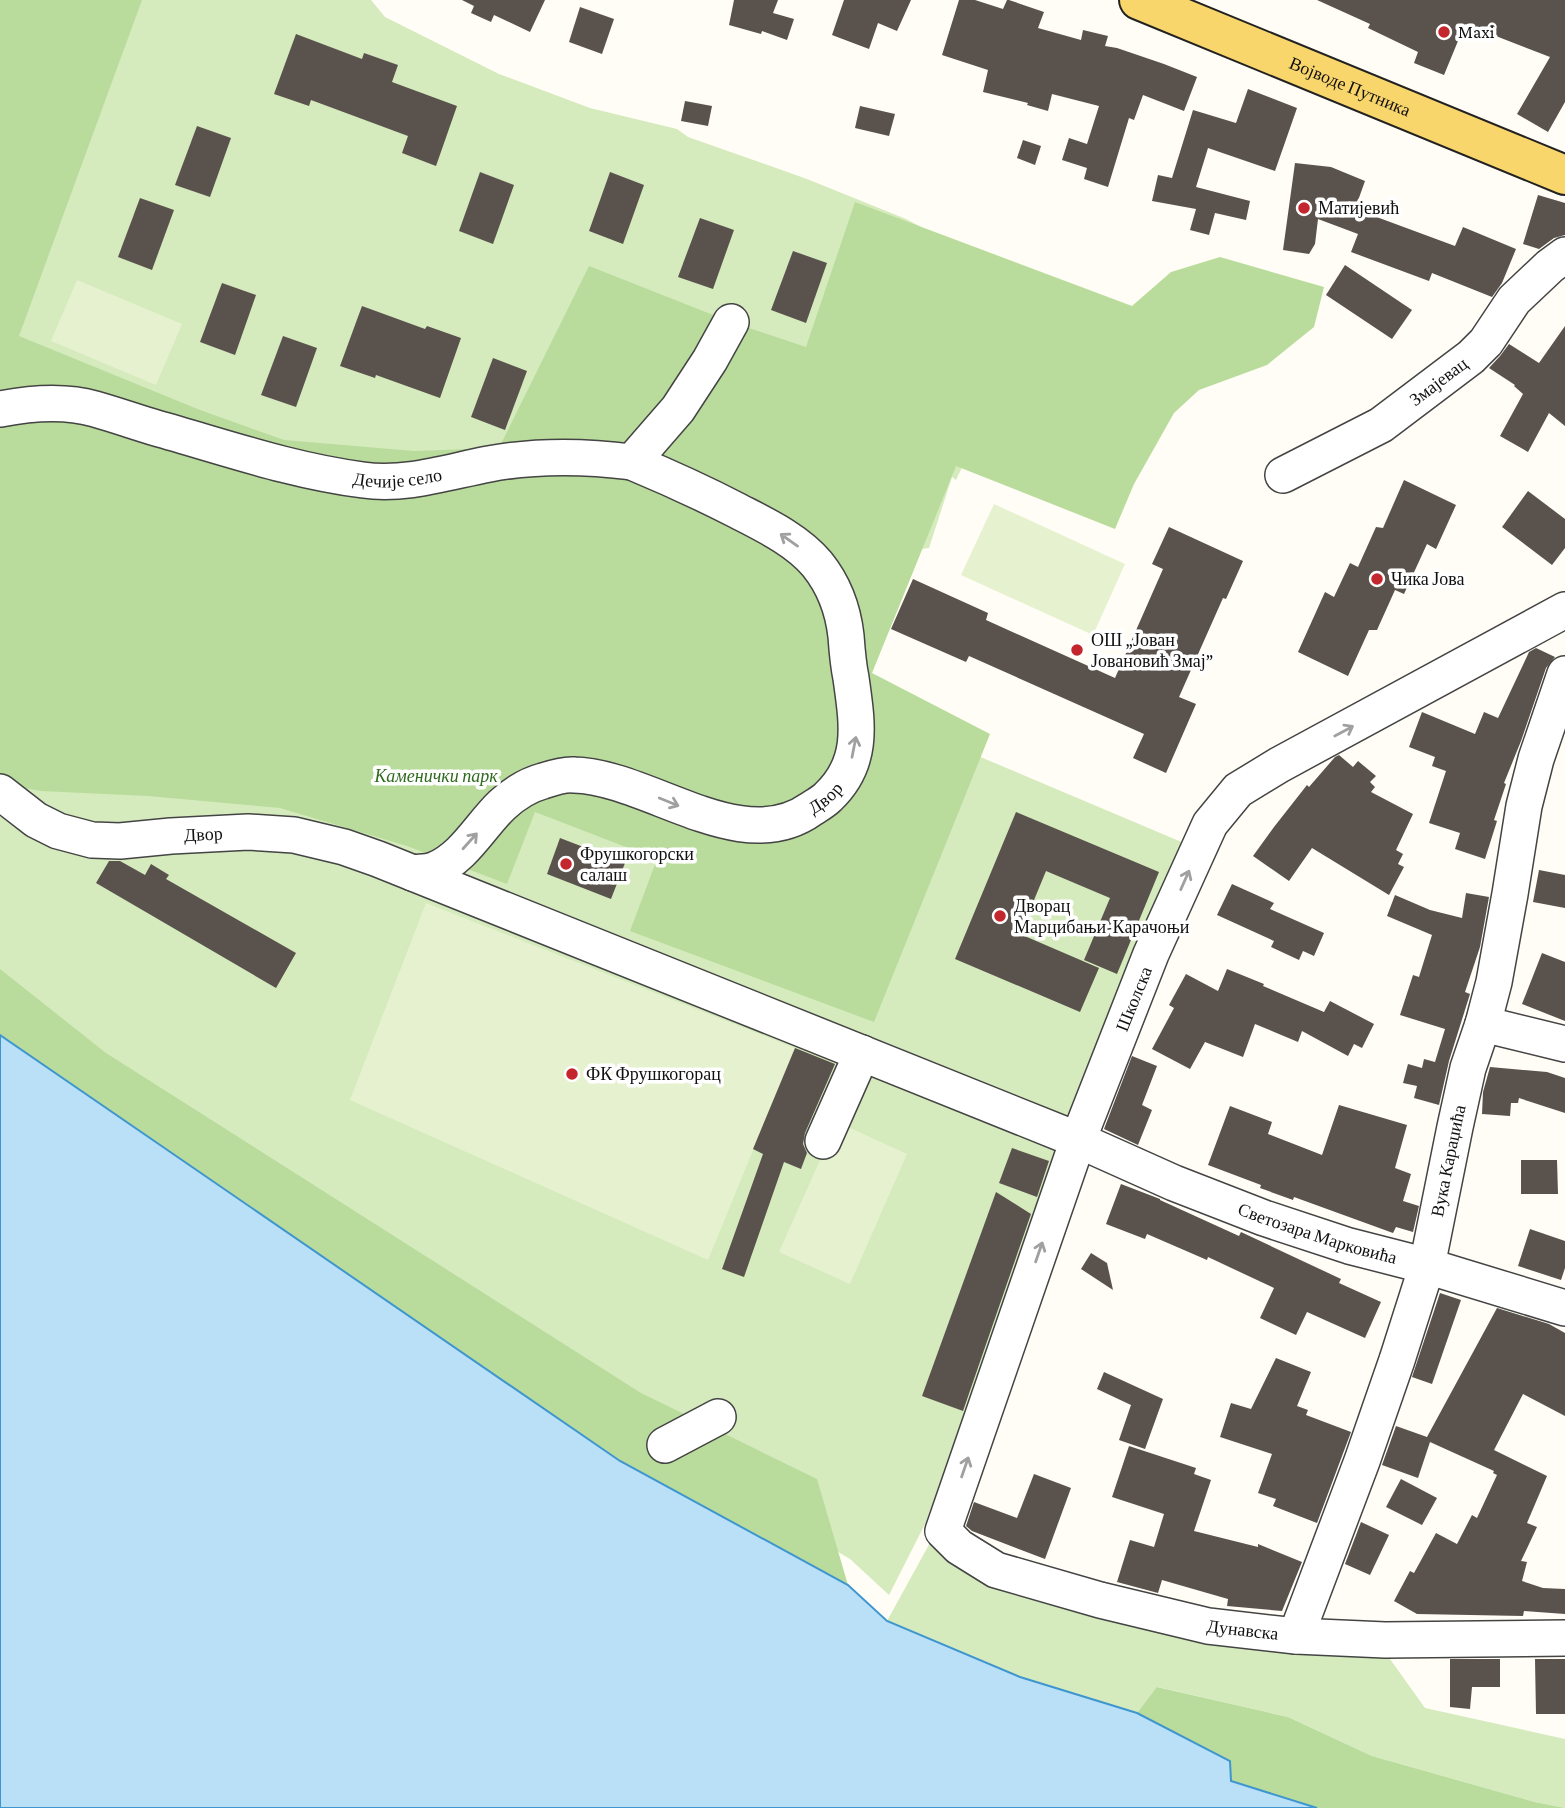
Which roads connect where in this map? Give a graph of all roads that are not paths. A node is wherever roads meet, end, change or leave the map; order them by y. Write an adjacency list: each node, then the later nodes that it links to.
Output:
1 (1139, 0): 2 (main road, Војводе Путника)
2 (1563, 169)
3 (1565, 255): 7 (street, Змајевац)
4 (731, 322): 6 (street)
5 (0, 409): 6 (street, Дечије село)
6 (632, 462): 11 (street, Двор, one-way to 6)
7 (1283, 475)
8 (1565, 610): 15 (street, Школска, one-way to 8)
9 (1565, 674): 12 (street, Вука Караџића)
10 (0, 792): 11 (street, Двор)
11 (413, 873): 14 (street, Двор)
12 (1483, 1024): 13 (street); 17 (street, Вука Караџића)
13 (1565, 1044)
14 (862, 1053): 15 (street, Двор); 16 (street)
15 (1078, 1140): 17 (street, Светозара Марковића); 21 (street, Школска, one-way to 15)
16 (823, 1141)
17 (1427, 1266): 18 (street, Светозара Марковића); 22 (street, Вука Караџића)
18 (1565, 1308)
19 (718, 1417): 20 (street)
20 (665, 1445)
21 (943, 1531): 22 (street, Дунавска)
22 (1296, 1636): 23 (street, Дунавска)
23 (1565, 1638)

